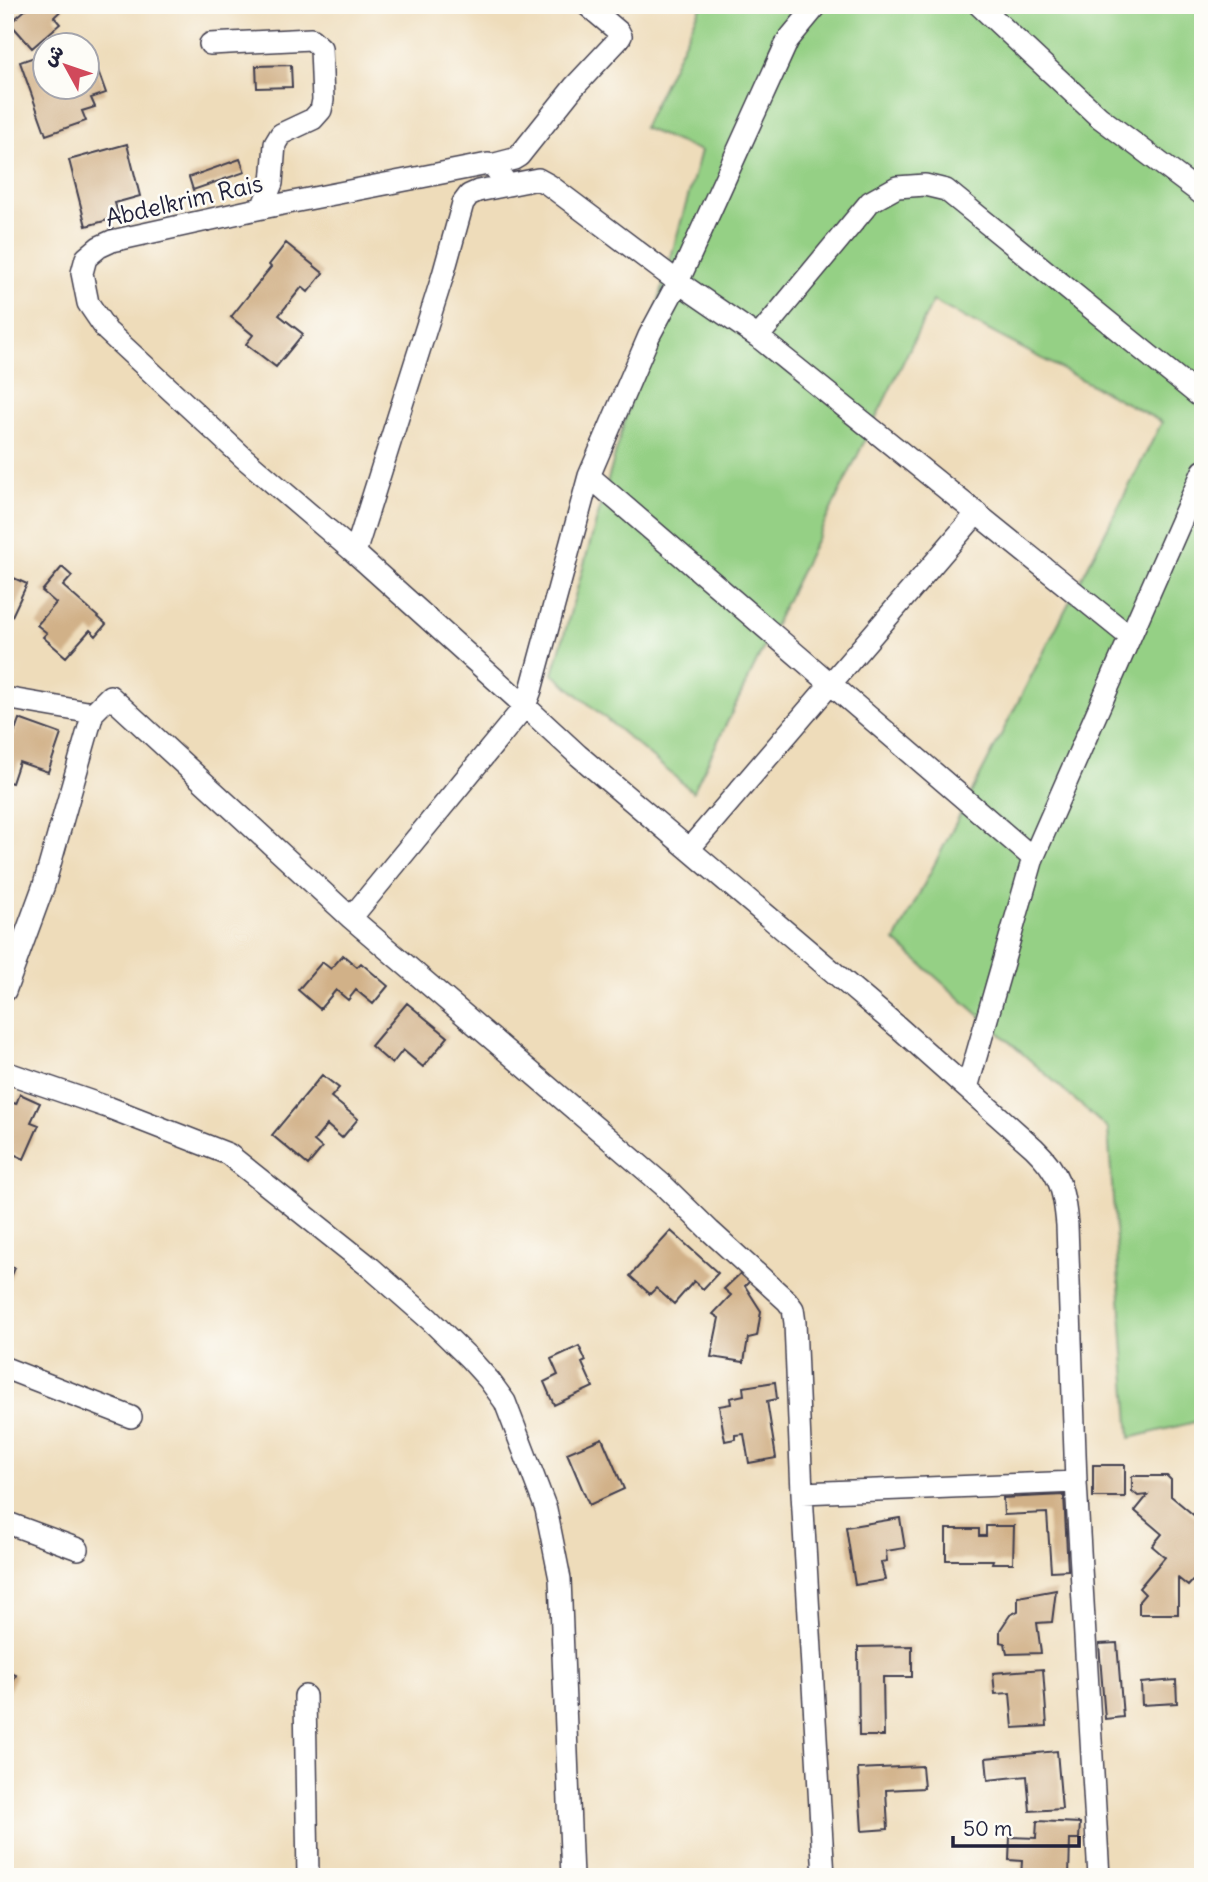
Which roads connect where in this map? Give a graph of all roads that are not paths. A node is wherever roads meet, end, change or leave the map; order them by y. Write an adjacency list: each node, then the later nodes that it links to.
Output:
1 (587, 5): 5 (street, Abdelkrim Rais)
2 (817, 5): 9 (street)
3 (979, 5): 7 (street)
4 (210, 44): 8 (street)
5 (491, 165): 6 (street); 8 (street, Abdelkrim Rais)
6 (508, 185): 9 (street); 15 (street)
7 (1203, 195)
8 (262, 208): 15 (street, Abdelkrim Rais)
9 (678, 282): 10 (street); 13 (street)
10 (758, 337): 11 (street); 14 (street)
11 (1203, 399)
12 (1203, 471): 16 (street)
13 (589, 476): 17 (street); 19 (street)
14 (976, 513): 16 (street); 17 (street)
15 (355, 553): 19 (street, Abdelkrim Rais)
16 (1130, 637): 22 (street)
17 (831, 683): 21 (street); 22 (street)
18 (5, 698): 20 (street)
19 (525, 706): 21 (street, Abdelkrim Rais); 23 (street)
20 (93, 713): 23 (street); 24 (street)
21 (689, 849): 26 (street, Abdelkrim Rais)
22 (1033, 858): 26 (street)
23 (351, 918): 30 (street)
24 (5, 991)
25 (5, 1072): 35 (street)
26 (967, 1088): 29 (street, Abdelkrim Rais)
27 (5, 1368): 28 (street)
28 (131, 1417)
29 (1076, 1482): 30 (street); 37 (street, Abdelkrim Rais)
30 (802, 1493): 36 (street)
31 (5, 1522): 32 (street)
32 (78, 1549)
33 (305, 1696): 34 (street)
34 (309, 1877)
35 (572, 1877)
36 (824, 1877)
37 (1099, 1877)

